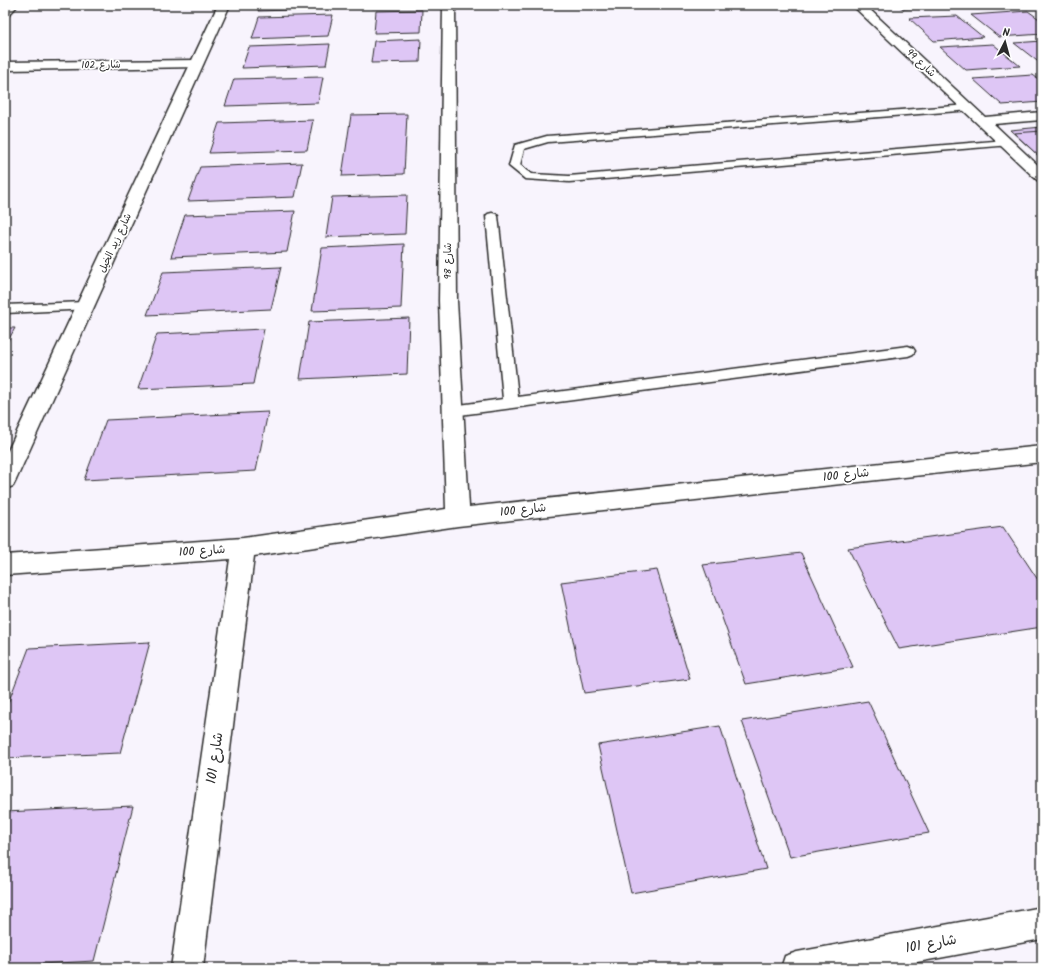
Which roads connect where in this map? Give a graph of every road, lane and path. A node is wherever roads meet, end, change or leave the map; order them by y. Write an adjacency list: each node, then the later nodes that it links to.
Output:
1 (12, 5): 5 (street)
2 (224, 5): 6 (street, شارع زيد الخيل)
3 (449, 5): 18 (street, شارع 98)
4 (858, 5): 8 (street, شارع 99)
5 (5, 13)
6 (197, 64): 7 (street, شارع 102); 14 (street, شارع زيد الخيل)
7 (5, 66)
8 (969, 108): 10 (street, شارع 99); 11 (lane)
9 (1042, 116): 10 (street)
10 (983, 122): 11 (street, شارع 99)
11 (1006, 143): 12 (street, شارع 99)
12 (1042, 177)
13 (492, 216): 17 (lane)
14 (86, 306): 15 (lane); 20 (street, شارع زيد الخيل)
15 (5, 309)
16 (908, 351): 17 (lane)
17 (511, 404): 18 (lane)
18 (452, 411): 21 (street, شارع 98)
19 (1042, 454): 21 (street, شارع 100)
20 (5, 480)
21 (458, 517): 22 (street, شارع 100)
22 (243, 548): 23 (street, شارع 100); 25 (street, شارع 101)
23 (5, 565)
24 (1042, 924): 26 (street, شارع 101)
25 (187, 968)
26 (797, 968)

